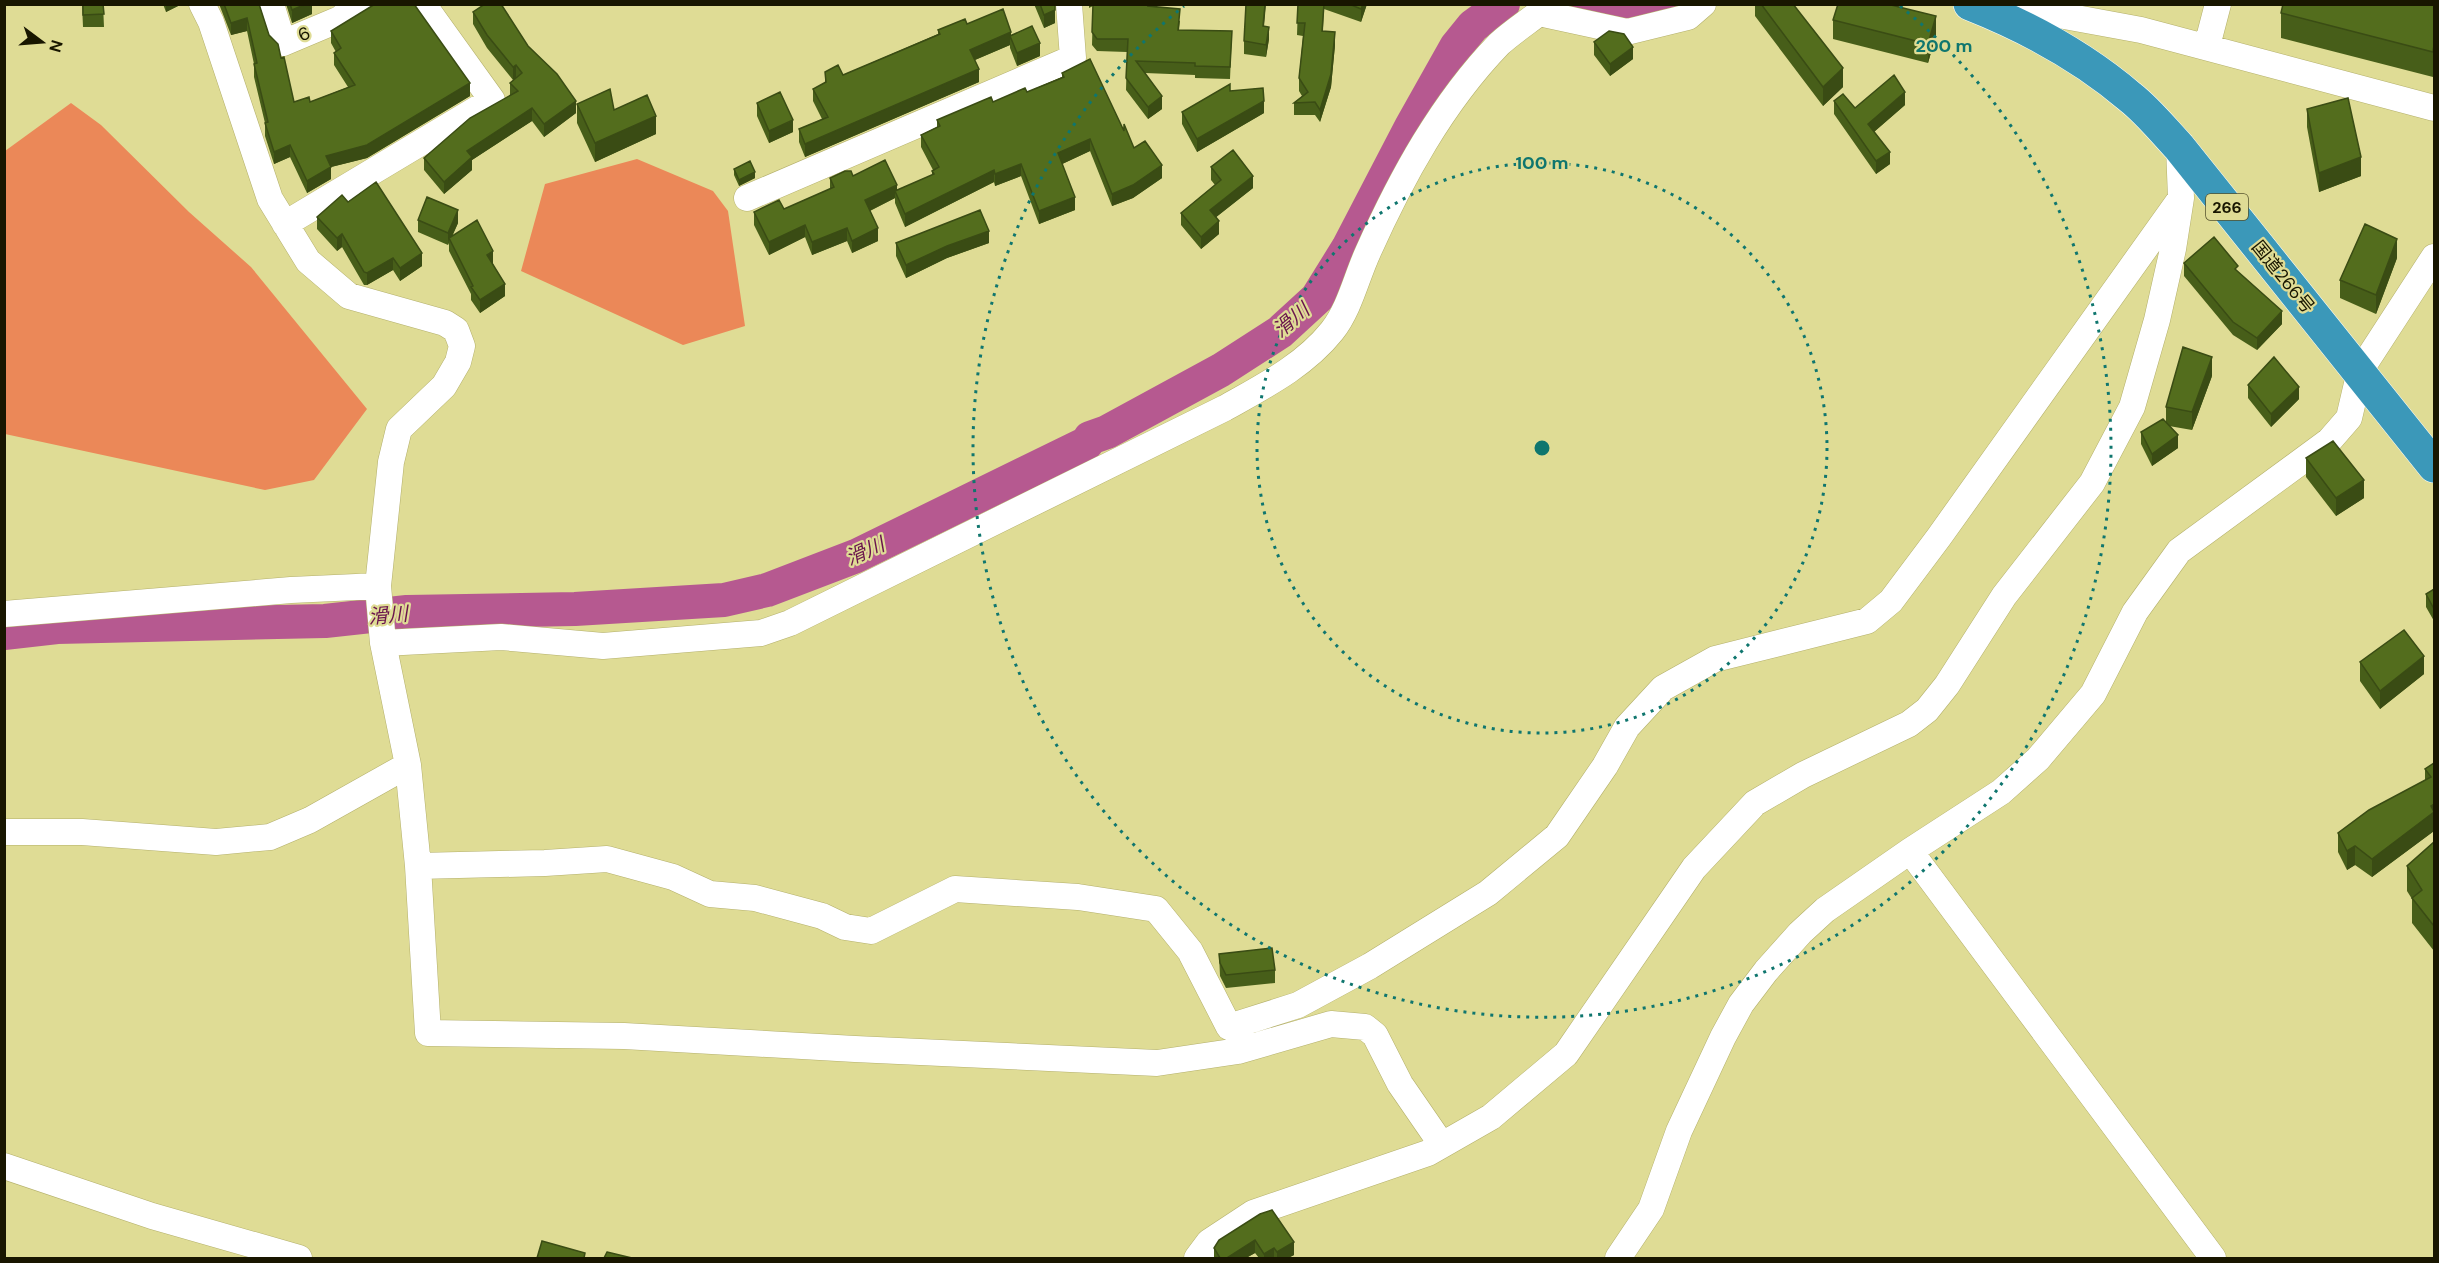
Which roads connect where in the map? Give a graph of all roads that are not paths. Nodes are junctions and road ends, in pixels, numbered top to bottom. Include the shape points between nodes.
1 (202, 4) edge
2 (271, 4) edge
3 (358, 4) edge
4 (423, 4) edge
5 (1069, 4) edge
6 (1703, 4) edge
7 (2218, 4) edge
8 (1975, 7) edge
9 (2207, 46) junction
10 (2434, 108) edge
11 (2179, 147) junction
12 (747, 198) dead end
13 (2181, 198) junction
14 (285, 224) junction
15 (2434, 257) edge
16 (2360, 371) junction
17 (2434, 466) edge
18 (379, 587) junction
19 (4, 614) edge
20 (383, 643) junction
21 (408, 765) junction
22 (4, 832) edge
23 (1910, 851) junction
24 (418, 866) junction
25 (1442, 1145) junction
26 (4, 1166) edge
27 (299, 1258) edge
28 (1197, 1258) edge
29 (1618, 1258) edge
30 (2213, 1258) edge

1 - 14 street via 270,199
2 - 3 street, 6 via 283,43 340,19
4 - 14 street via 492,99
5 - 12 street via 1073,58
6 - 20 street via 1688,17 1627,32 1539,13 1500,43 1449,104 1393,201 1350,300 1333,329 1310,355 1225,408 790,623 761,633 603,646 501,637
7 - 9 street
8 - 9 street via 2027,9
8 - 11 highway, 国道266号 / 266 via 2048,39 2092,66 2132,98
9 - 10 street
11 - 13 street
11 - 16 highway, 国道266号 / 266
13 - 24 street via 1891,601 1867,621 1715,659 1663,688 1627,727 1557,836 1539,852 1488,893 1298,1005 1229,1027 1190,951 1156,909 1112,902 955,889 871,931 845,927 822,916 755,898 710,894 673,877 607,859
13 - 25 street via 2169,270 2132,407 2092,483 2004,596 1928,710 1909,724 1803,775 1755,803 1694,868 1566,1054 1491,1117
14 - 18 street via 308,261 349,296 445,323 456,330 462,346 444,386 399,429 391,462
15 - 16 street
16 - 17 highway, 国道266号 / 266
16 - 23 street via 2349,418 2329,441 2179,551 2135,612 2093,694 2038,759 2001,792
18 - 19 street via 279,591
18 - 20 street
20 - 21 street
21 - 22 street via 310,820 270,837 216,842 82,832
21 - 24 street
23 - 29 street via 1825,910 1766,970 1741,1004 1679,1131 1651,1209
23 - 30 street
24 - 25 street via 428,1033 624,1036 1156,1063 1238,1051 1332,1024 1365,1027 1375,1035 1401,1084
25 - 28 street via 1254,1213 1209,1242
26 - 27 street via 152,1216

